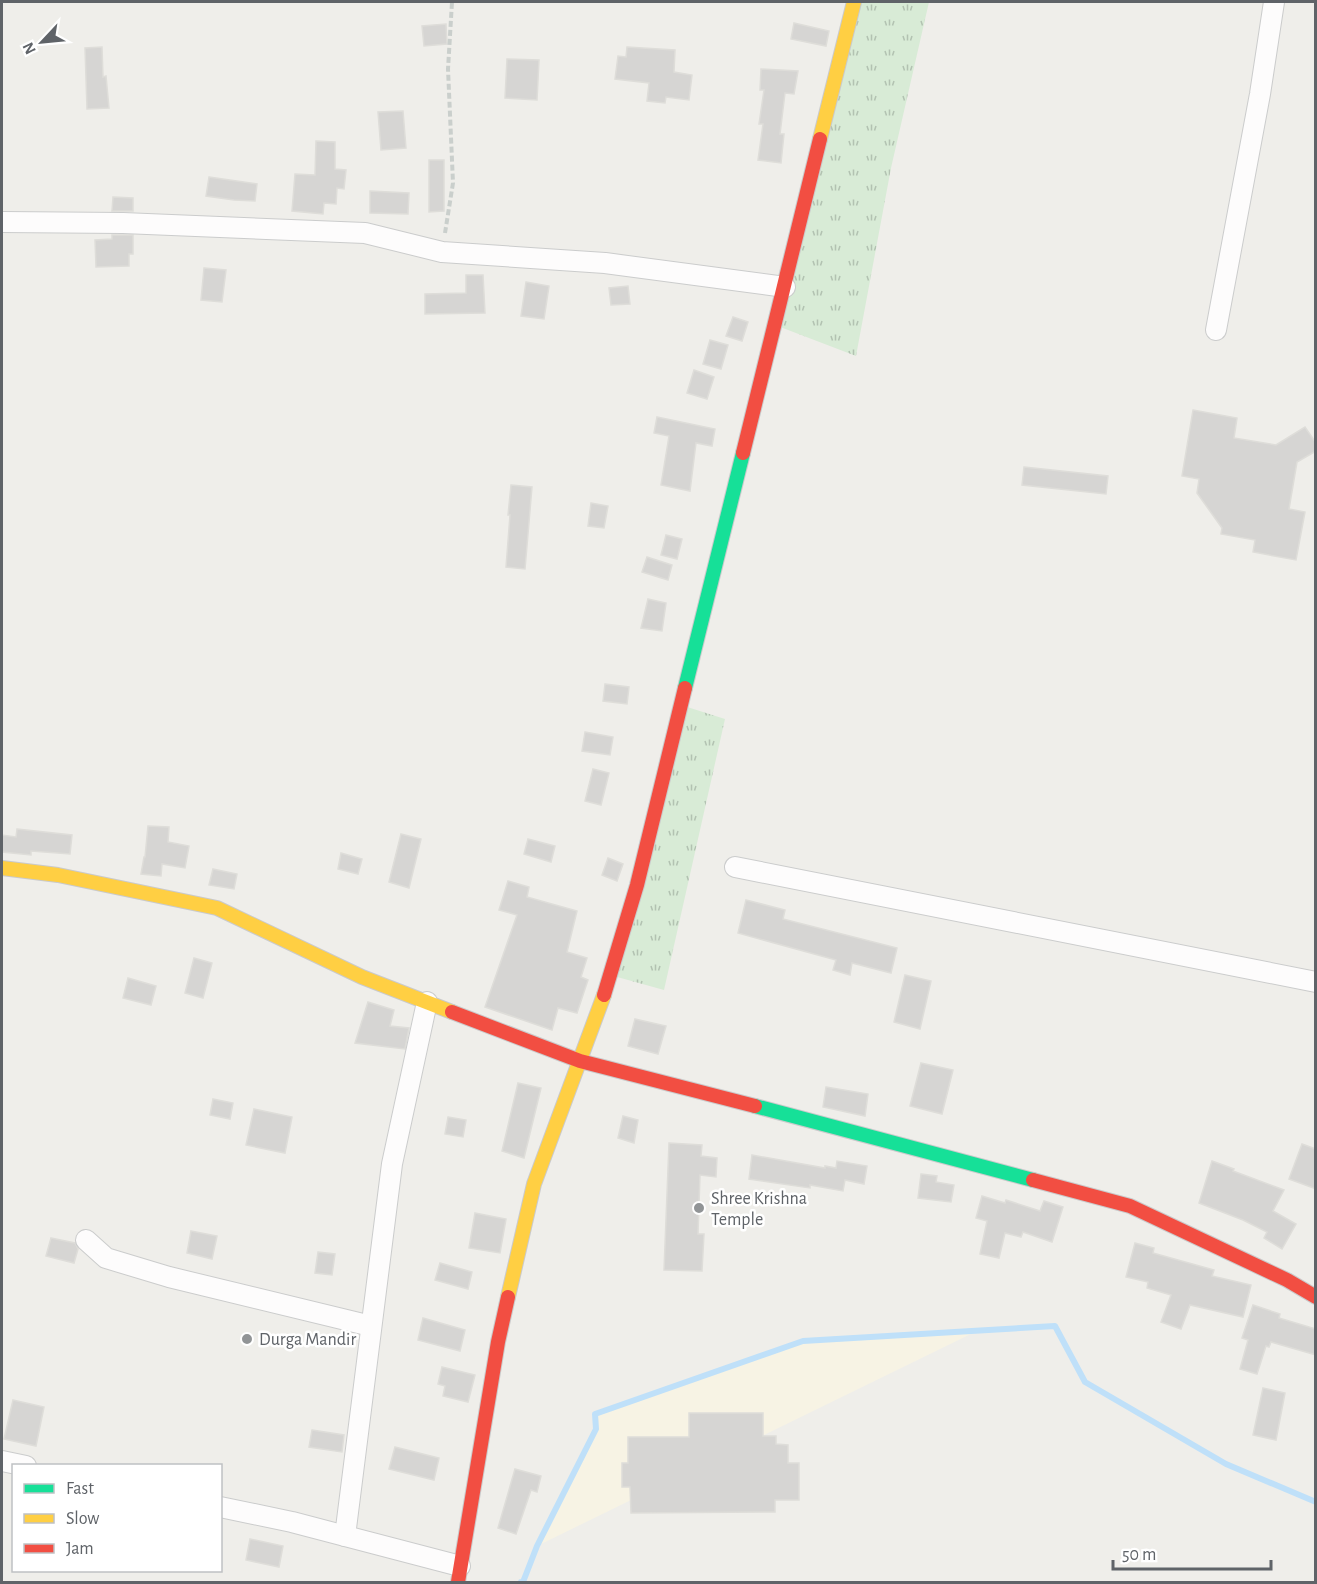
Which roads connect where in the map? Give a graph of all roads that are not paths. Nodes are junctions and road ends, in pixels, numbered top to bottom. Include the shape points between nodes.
1 (854, 2) edge
2 (1274, 2) edge
3 (2, 222) edge
4 (785, 287) junction
5 (1216, 330) dead end
6 (735, 867) dead end
7 (2, 868) edge
8 (1316, 982) edge
9 (427, 1002) junction
10 (580, 1061) junction
11 (86, 1240) dead end
12 (1316, 1297) edge
13 (371, 1326) junction
14 (222, 1507) edge
15 (345, 1536) junction
16 (459, 1574) edge

1 - 4 main road
2 - 5 street
3 - 4 street via 365,233 442,252 605,263
4 - 10 main road via 637,885 601,1006
6 - 8 street
7 - 9 main road via 58,875 218,908 362,977
9 - 10 main road
9 - 13 street via 392,1164
10 - 12 main road via 1130,1206
10 - 16 main road via 534,1184 498,1342
11 - 13 street via 106,1258 159,1274
13 - 15 street
14 - 15 street
15 - 16 street

